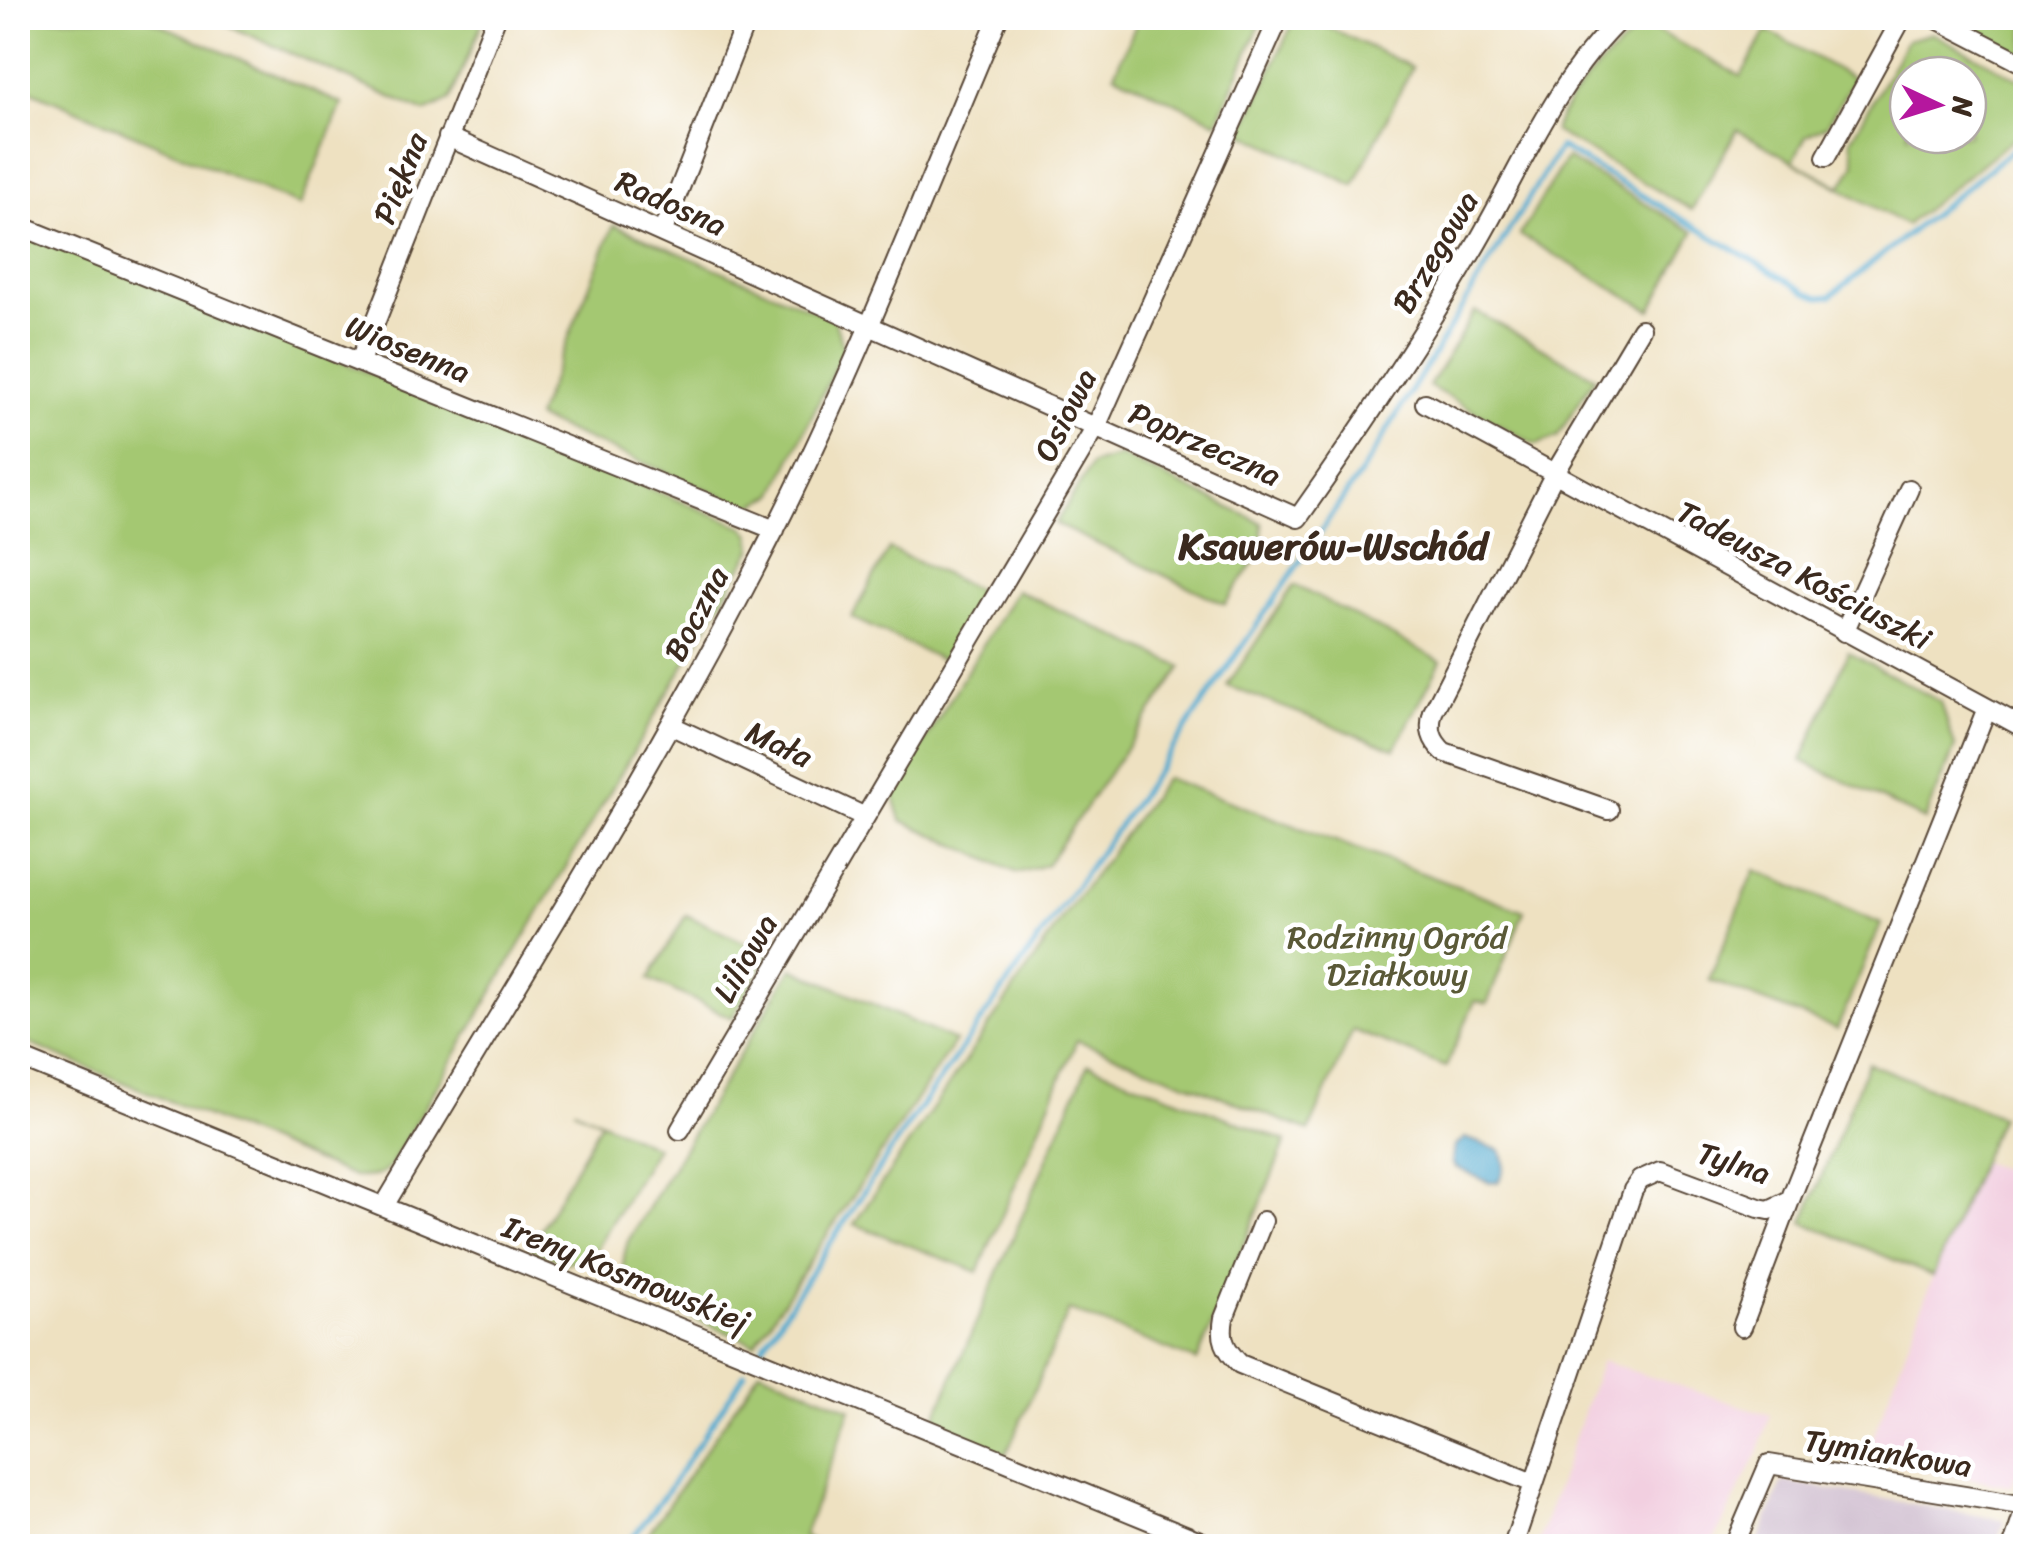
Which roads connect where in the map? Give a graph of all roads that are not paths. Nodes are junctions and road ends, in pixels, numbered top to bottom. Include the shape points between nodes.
1 (496, 18) edge
2 (747, 18) edge
3 (998, 18) edge
4 (1279, 18) edge
5 (1621, 18) edge
6 (1902, 18) edge
7 (1935, 18) edge
8 (2026, 64) edge
9 (448, 136) junction
10 (1826, 157) dead end
11 (18, 225) edge
12 (662, 233) junction
13 (870, 323) junction
14 (1641, 328) dead end
15 (360, 361) junction
16 (1425, 403) dead end
17 (1096, 427) junction
18 (1555, 473) junction
19 (1910, 489) dead end
20 (1298, 518) joint
21 (775, 530) junction
22 (1844, 632) junction
23 (1987, 708) junction
24 (670, 725) junction
25 (2026, 729) edge
26 (1609, 810) dead end
27 (863, 816) junction
28 (18, 1057) edge
29 (680, 1130) dead end
30 (1790, 1200) junction
31 (384, 1206) junction
32 (1263, 1221) dead end
33 (1742, 1327) dead end
34 (1533, 1483) junction
35 (2026, 1506) edge
36 (1212, 1546) edge
37 (1513, 1546) edge
38 (1734, 1546) edge
39 (2013, 1546) edge

1 - 9 street, Piękna
2 - 12 street
3 - 13 street, Boczna
4 - 17 street, Osiowa
5 - 20 street, Brzegowa via 1560,90 1469,257
6 - 10 street
7 - 8 street
9 - 12 street, Radosna
9 - 15 street, Piękna
11 - 15 street, Wiosenna
12 - 13 street, Radosna
13 - 17 street, Poprzeczna
13 - 21 street, Boczna
14 - 18 street
15 - 21 street, Wiosenna
16 - 18 street, Tadeusza Kościuszki
17 - 20 street, Poprzeczna
17 - 27 street, Osiowa
18 - 22 street, Tadeusza Kościuszki
18 - 26 street via 1433,712 1430,734 1444,752
19 - 22 street
21 - 24 street, Boczna
22 - 23 street, Tadeusza Kościuszki
23 - 25 street, Tadeusza Kościuszki
23 - 30 street, Tylna
24 - 27 street, Mała
24 - 31 street, Boczna
27 - 29 street, Liliowa
28 - 31 street, Ireny Kosmowskiej
30 - 33 street
30 - 34 street, Tylna via 1769,1210 1667,1172 1640,1180
31 - 36 street, Ireny Kosmowskiej
32 - 34 street via 1221,1334 1240,1364
34 - 37 street, Tylna
35 - 38 street, Tymiankowa via 1769,1464
35 - 39 street, Tymiankowa

